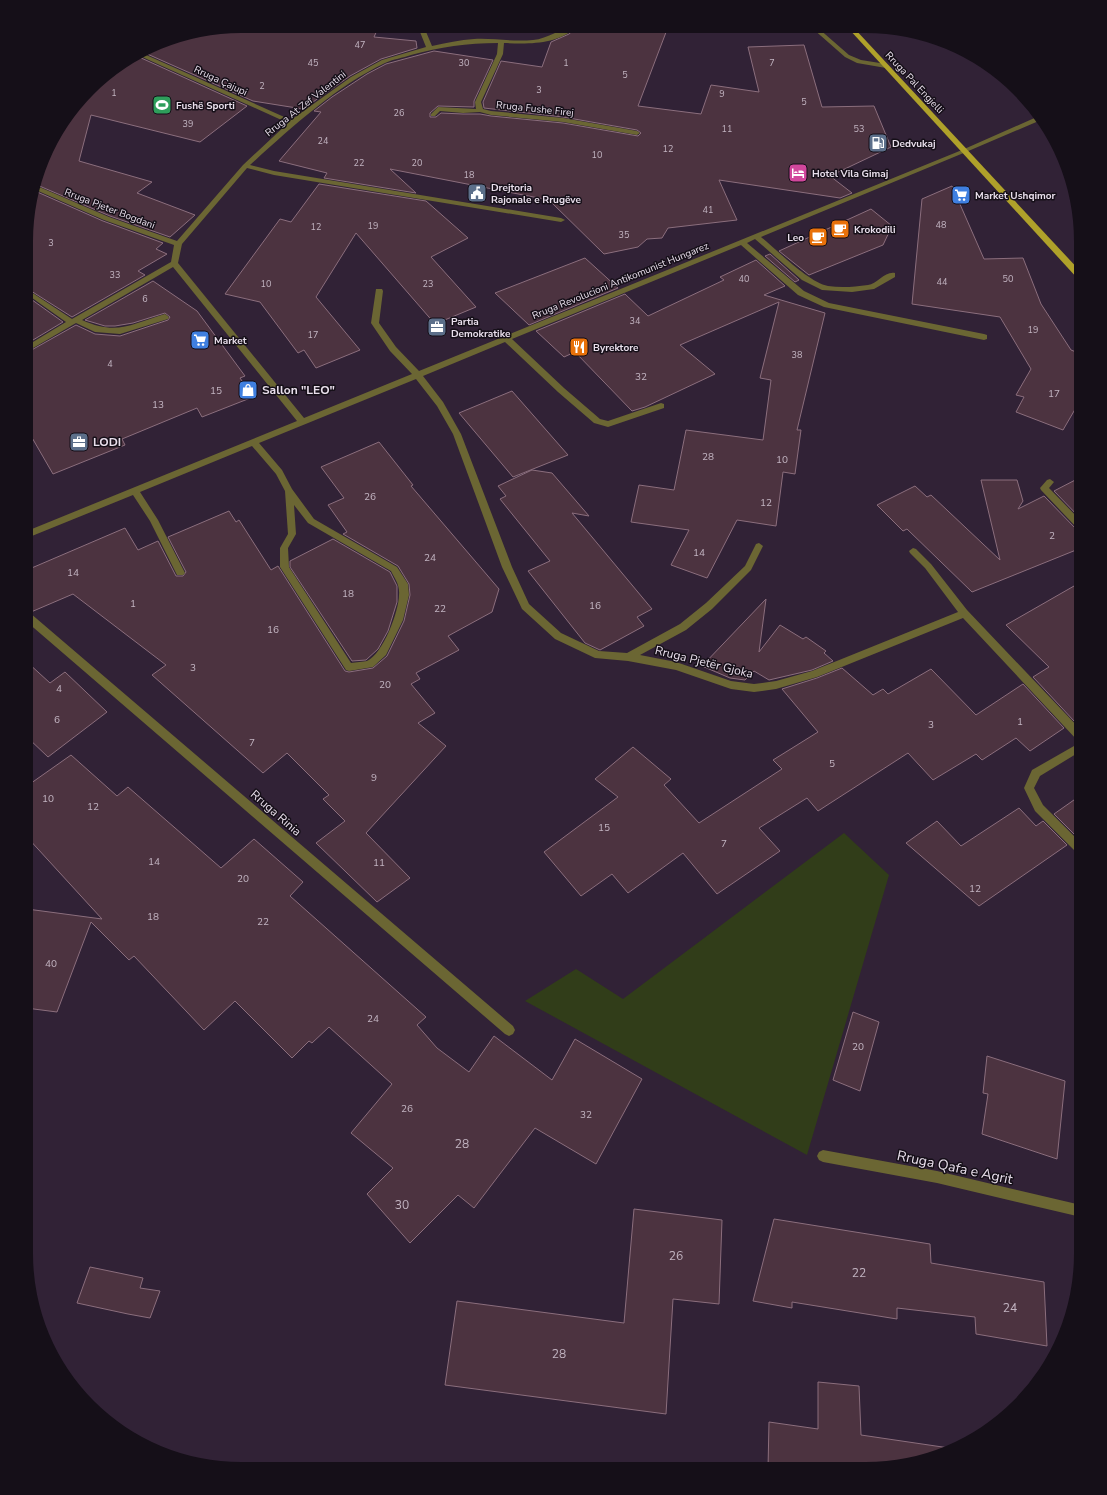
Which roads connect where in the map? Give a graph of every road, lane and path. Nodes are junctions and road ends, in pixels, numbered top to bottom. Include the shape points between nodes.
1 (423, 33) edge
2 (562, 33) edge
3 (821, 33) edge
4 (856, 33) edge
5 (501, 42) junction
6 (430, 48) junction
7 (146, 56) edge
8 (886, 66) junction
9 (480, 110) junction
10 (433, 115) dead end
11 (1035, 120) edge
12 (292, 124) junction
13 (637, 133) dead end
14 (964, 151) junction
15 (245, 166) junction
16 (39, 189) edge
17 (561, 220) dead end
18 (756, 236) junction
19 (742, 242) junction
20 (178, 244) junction
21 (174, 263) junction
22 (1074, 270) edge
23 (892, 275) dead end
24 (379, 291) dead end
25 (33, 295) edge
26 (165, 317) dead end
27 (73, 321) junction
28 (984, 337) dead end
29 (506, 338) junction
30 (33, 345) edge
31 (418, 375) junction
32 (662, 406) dead end
33 (303, 422) junction
34 (254, 442) junction
35 (1050, 482) dead end
36 (135, 491) junction
37 (289, 491) junction
38 (1074, 519) edge
39 (33, 533) edge
40 (759, 546) dead end
41 (913, 551) dead end
42 (180, 573) dead end
43 (964, 613) junction
44 (33, 621) edge
45 (628, 657) junction
46 (1074, 730) edge
47 (1074, 750) edge
48 (1074, 843) edge
49 (509, 1030) dead end
50 (823, 1156) dead end
51 (1074, 1209) edge

1 - 6 street
2 - 5 street, Rruga At Zef Valentini via 533,42
3 - 8 street via 847,56 859,62
4 - 8 main road, Rruga Pal Engjelli
5 - 6 street, Rruga At Zef Valentini via 453,43
5 - 9 street, Rruga Fushe Firej via 500,54 478,102
6 - 12 street, Rruga At Zef Valentini via 384,61 352,78
7 - 12 street, Rruga Çajupi
8 - 14 main road, Rruga Pal Engjelli
9 - 10 street via 464,112 438,109
9 - 13 street, Rruga Fushe Firej via 563,120
11 - 14 street, Rruga Revolucioni Antikomunist Hungarez
12 - 15 street, Rruga At Zef Valentini
14 - 18 street, Rruga Revolucioni Antikomunist Hungarez
14 - 22 main road, Rruga Pal Engjelli
15 - 17 street via 274,173
15 - 20 street, Rruga At Zef Valentini
16 - 20 street, Rruga Pjeter Bogdani
18 - 19 street, Rruga Revolucioni Antikomunist Hungarez
18 - 23 street via 805,278 825,288 852,290 874,287
19 - 28 street via 801,293 827,305
19 - 29 street, Rruga Revolucioni Antikomunist Hungarez
20 - 21 street, Rruga At Zef Valentini
21 - 27 street
21 - 33 street
24 - 31 street via 375,323 393,349
25 - 27 street
26 - 27 street via 120,331 95,329
27 - 30 street
29 - 31 street, Rruga Revolucioni Antikomunist Hungarez
29 - 32 street via 597,421 608,424
31 - 33 street, Rruga Revolucioni Antikomunist Hungarez
31 - 45 street, Rruga Pjetër Gjoka via 440,404 457,434 507,567 525,606 558,636 598,655
33 - 34 street, Rruga Revolucioni Antikomunist Hungarez
34 - 36 street, Rruga Revolucioni Antikomunist Hungarez
34 - 37 street via 279,472
35 - 38 street via 1044,488
36 - 39 street, Rruga Revolucioni Antikomunist Hungarez
36 - 42 street via 154,520
37 - 37 street via 292,534 284,548 285,567 349,667 370,664 383,652 398,620 404,595 403,584 394,569 311,520
40 - 45 street via 748,568 709,606 683,627
41 - 43 street via 928,566
43 - 45 street, Rruga Pjetër Gjoka via 814,674 754,688 731,685 676,666
43 - 46 street
44 - 49 street, Rruga Rinia
47 - 48 street via 1036,773 1029,788 1039,808
50 - 51 street, Rruga Qafa e Agrit via 937,1177

